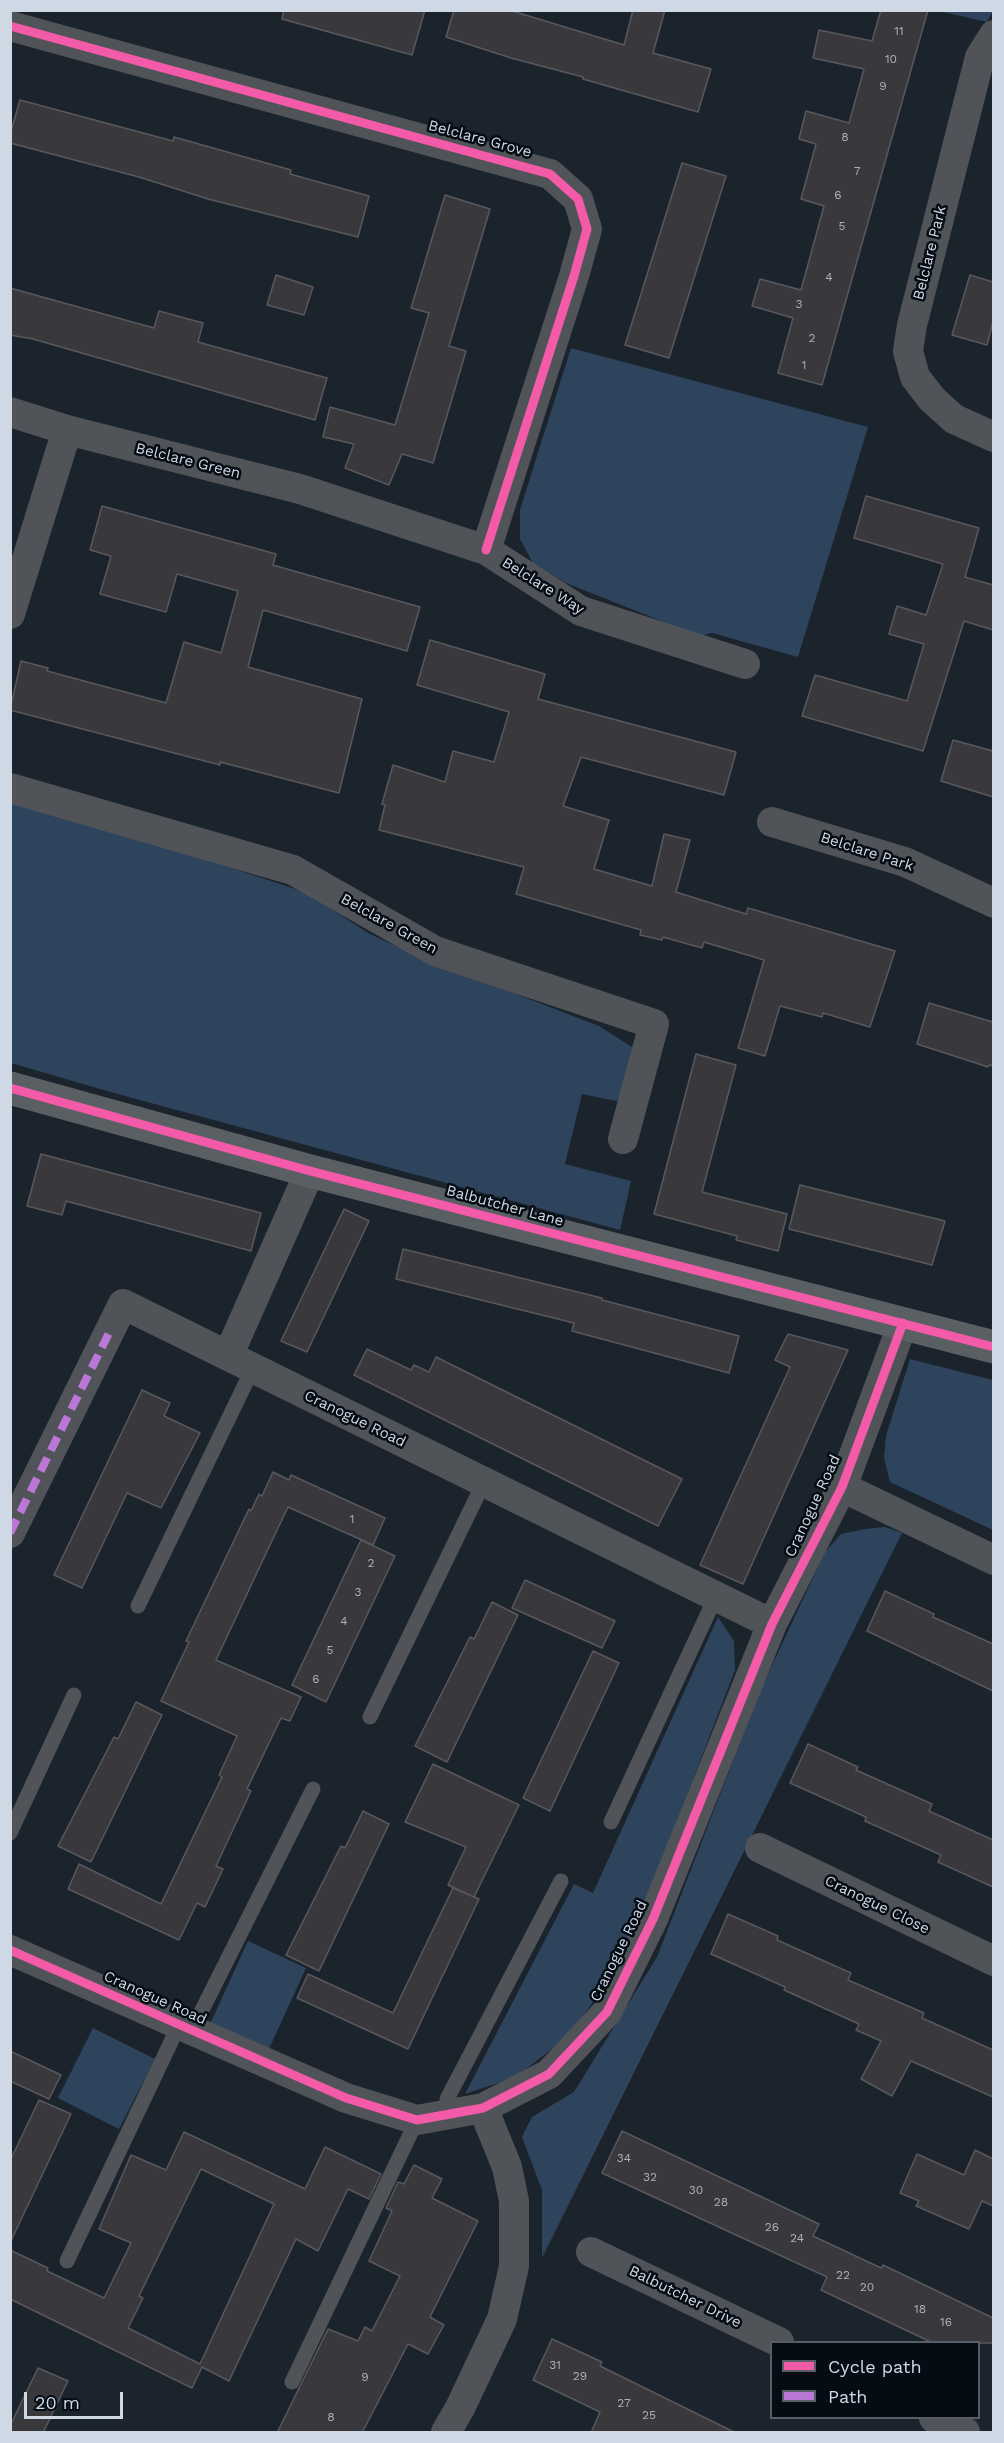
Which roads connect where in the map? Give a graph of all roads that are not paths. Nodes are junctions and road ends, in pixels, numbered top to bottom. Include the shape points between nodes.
1 (10, 26) edge
2 (993, 35) edge
3 (10, 412) edge
4 (67, 430) junction
5 (993, 437) edge
6 (309, 493) joint
7 (486, 550) junction
8 (10, 614) edge
9 (745, 664) dead end
10 (10, 789) edge
11 (772, 822) dead end
12 (993, 903) edge
13 (10, 1088) edge
14 (623, 1139) dead end
15 (309, 1171) junction
16 (903, 1323) junction
17 (993, 1347) edge
18 (240, 1362) junction
19 (484, 1482) junction
20 (842, 1487) junction
21 (10, 1533) edge
22 (993, 1560) edge
23 (716, 1596) junction
24 (138, 1606) dead end
25 (772, 1624) junction
26 (74, 1695) dead end
27 (370, 1717) dead end
28 (313, 1789) dead end
29 (610, 1822) dead end
30 (10, 1833) edge
31 (760, 1848) dead end
32 (561, 1881) dead end
33 (10, 1950) edge
34 (993, 1961) edge
35 (185, 2028) junction
36 (483, 2108) junction
37 (451, 2114) junction
38 (417, 2120) junction
39 (591, 2252) dead end
40 (67, 2261) dead end
41 (775, 2341) edge
42 (292, 2382) dead end
43 (936, 2419) edge
44 (446, 2433) edge
45 (965, 2433) edge

1 - 7 street, Belclare Grove via 550,174 578,199 587,229
2 - 5 street, Belclare Park via 980,57 908,351 915,377 932,399 954,419
3 - 4 street, Belclare Green
4 - 6 street, Belclare Green
4 - 8 street
6 - 7 street, Belclare Way
7 - 9 street, Belclare Way via 580,611
10 - 14 street, Belclare Green via 294,870 435,951 654,1024
11 - 12 street, Belclare Park via 905,862
13 - 15 street, Balbutcher Lane
15 - 16 street, Balbutcher Lane
15 - 18 street
16 - 17 street, Balbutcher Lane
16 - 20 street, Cranogue Road
18 - 19 street, Cranogue Road
18 - 21 street, Cranogue Road via 123,1304
18 - 24 lane
19 - 23 street, Cranogue Road
19 - 27 lane
20 - 22 street
20 - 25 street, Cranogue Road
23 - 25 street, Cranogue Road
23 - 29 lane
25 - 36 street, Cranogue Road via 653,1919 607,2012 549,2074
26 - 30 lane
28 - 35 lane
31 - 34 street, Cranogue Close
32 - 37 lane via 447,2099
33 - 35 street, Cranogue Road
35 - 38 street, Cranogue Road via 346,2098
35 - 40 lane
36 - 37 street, Cranogue Road
36 - 44 street via 507,2168 514,2201 514,2266 502,2319
37 - 38 street, Cranogue Road
38 - 42 lane
39 - 41 street, Balbutcher Drive
43 - 45 street

